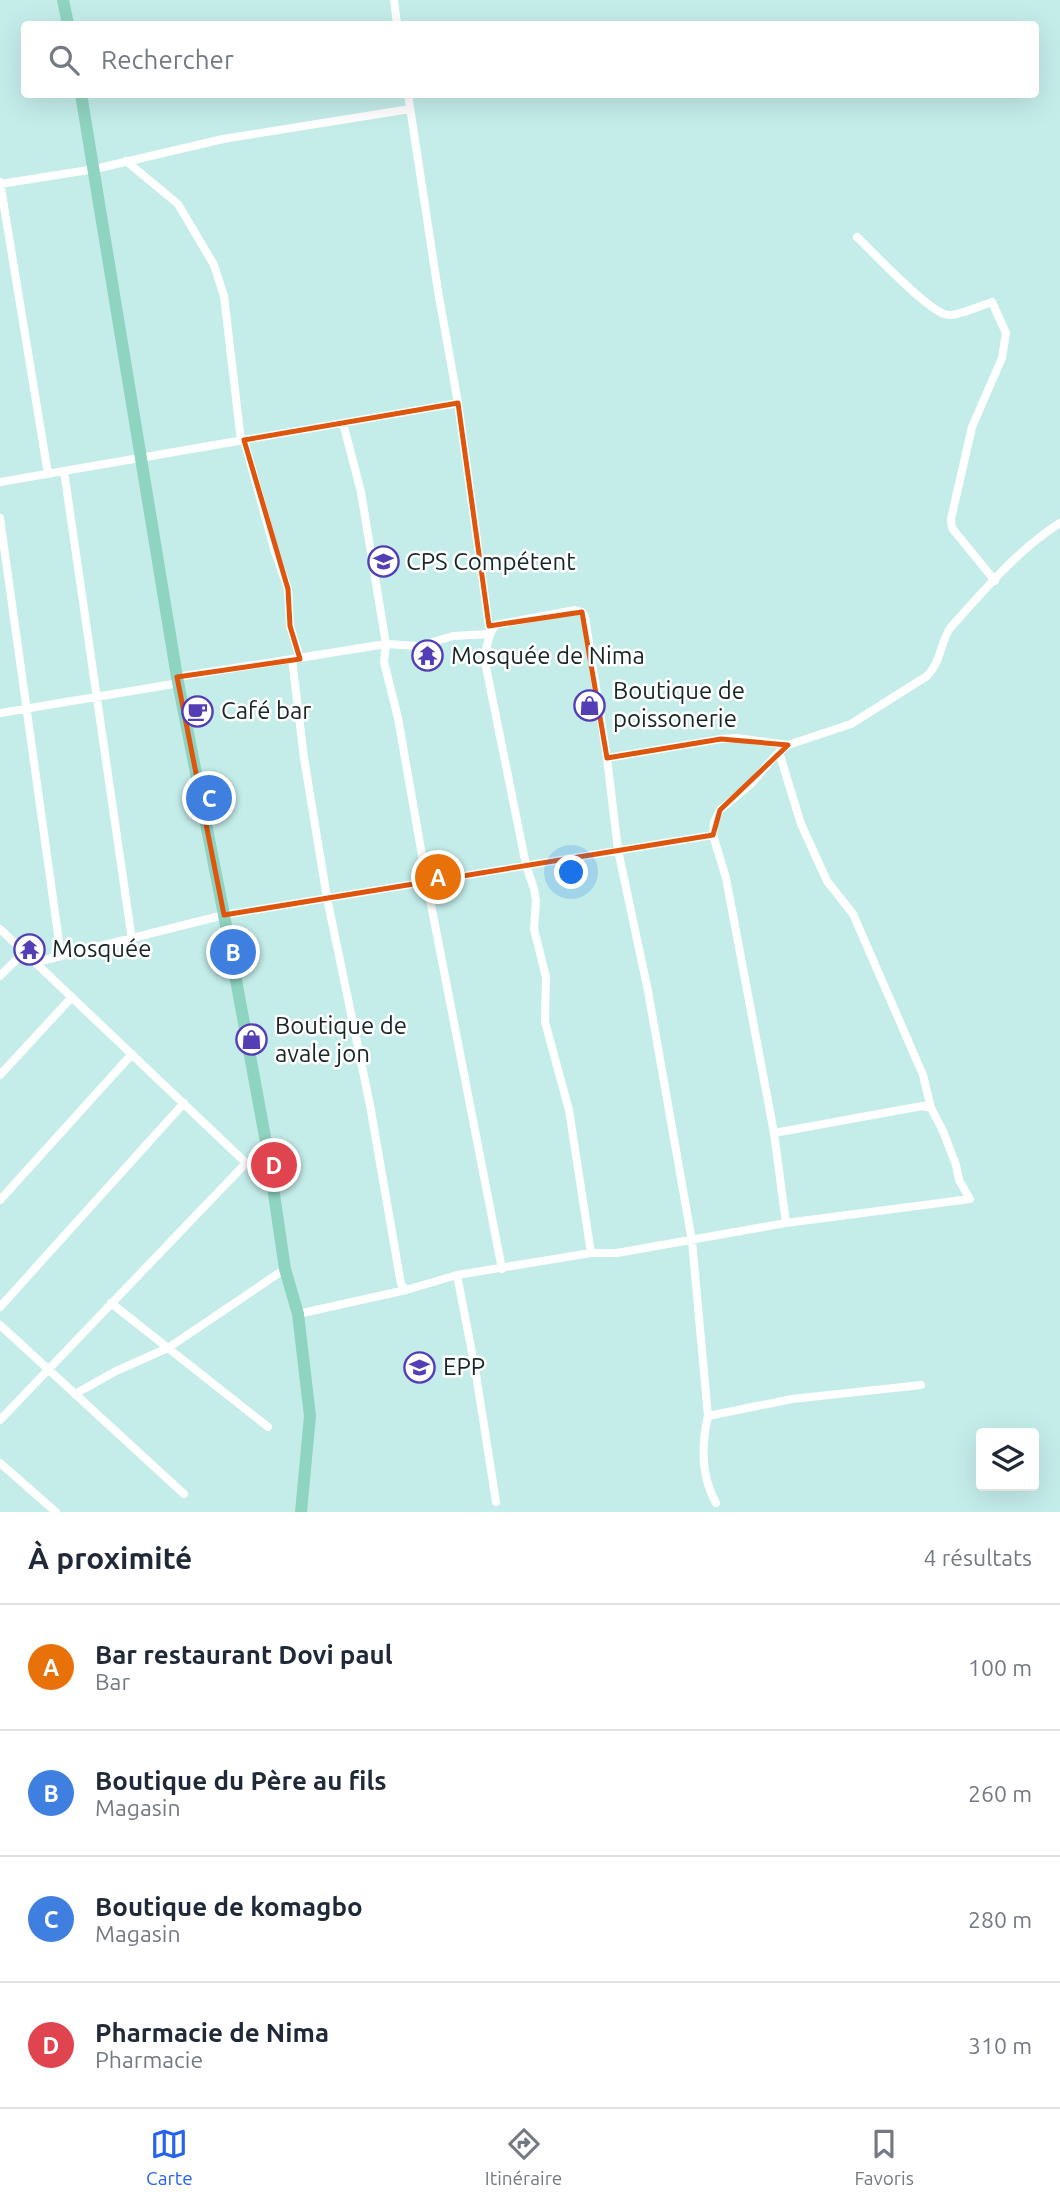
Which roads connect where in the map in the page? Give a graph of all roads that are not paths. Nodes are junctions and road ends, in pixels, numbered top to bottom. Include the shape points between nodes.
1 (63, 0) edge
2 (394, 0) edge
3 (67, 21) edge
4 (397, 21) edge
5 (82, 98) edge
6 (409, 98) edge
7 (410, 109) junction
8 (126, 161) junction
9 (95, 169) junction
10 (0, 183) edge
11 (857, 237) dead end
12 (458, 403) junction
13 (343, 423) junction
14 (243, 441) junction
15 (141, 459) junction
16 (64, 471) junction
17 (48, 474) junction
18 (0, 482) edge
19 (0, 518) edge
20 (1060, 523) edge
21 (995, 580) junction
22 (490, 635) junction
23 (386, 644) junction
24 (369, 647) junction
25 (296, 659) junction
26 (384, 662) junction
27 (178, 680) junction
28 (97, 698) junction
29 (27, 709) junction
30 (0, 713) edge
31 (788, 745) junction
32 (779, 752) junction
33 (607, 758) junction
34 (713, 835) junction
35 (618, 850) junction
36 (526, 865) junction
37 (427, 884) junction
38 (327, 898) junction
39 (224, 915) junction
40 (0, 929) edge
41 (132, 940) junction
42 (24, 951) junction
43 (61, 956) junction
44 (37, 962) junction
45 (0, 976) edge
46 (72, 997) junction
47 (132, 1054) junction
48 (0, 1075) edge
49 (184, 1102) junction
50 (930, 1108) junction
51 (774, 1133) junction
52 (268, 1153) junction
53 (246, 1163) junction
54 (0, 1200) edge
55 (786, 1223) junction
56 (692, 1241) junction
57 (591, 1253) junction
58 (285, 1269) junction
59 (502, 1269) junction
60 (457, 1275) junction
61 (406, 1290) junction
62 (111, 1303) junction
63 (0, 1307) edge
64 (298, 1314) junction
65 (0, 1325) edge
66 (168, 1348) junction
67 (48, 1369) junction
68 (920, 1385) dead end
69 (75, 1394) junction
70 (708, 1416) junction
71 (0, 1420) edge
72 (268, 1427) dead end
73 (0, 1463) edge
74 (184, 1494) dead end
75 (496, 1502) dead end
76 (716, 1503) dead end
77 (56, 1512) edge
78 (301, 1512) edge

1 - 3 main road
2 - 4 street
5 - 9 main road
6 - 7 street
7 - 8 street via 223,139
7 - 12 street
8 - 9 street
8 - 14 street via 178,204 214,265 224,296
9 - 10 street
9 - 15 main road
10 - 17 street
11 - 21 street via 940,313 949,316 992,302 1002,320 1006,333 1002,358 972,427 951,519 952,528
12 - 13 street
12 - 22 street
13 - 14 street
13 - 23 street via 370,538
14 - 15 street
14 - 25 street via 288,589
15 - 16 street
15 - 27 main road
16 - 17 street
16 - 28 street
17 - 18 street
19 - 29 street
20 - 21 street via 1035,539
21 - 31 street via 950,628 936,667 927,676 851,724
22 - 23 street via 453,636 419,646
22 - 33 street via 495,625 582,612
22 - 36 street via 484,657
23 - 24 street
23 - 26 street
24 - 25 street
24 - 26 street
25 - 27 street
25 - 38 street via 304,758
26 - 37 street
27 - 28 street
27 - 39 main road
28 - 29 street
28 - 41 street
29 - 30 street
29 - 43 street
31 - 32 street
31 - 33 street via 721,738
32 - 34 street via 720,810
32 - 50 street via 801,824 827,881 853,914 923,1074
33 - 35 street
34 - 35 street
34 - 51 street via 726,878
35 - 36 street
35 - 56 street
36 - 37 street
36 - 57 street via 534,889 534,929 546,977 545,1022 569,1110
37 - 38 street
37 - 59 street
38 - 39 street
38 - 61 street via 401,1284
39 - 41 street
39 - 52 main road
40 - 42 street
41 - 43 street
42 - 44 street
42 - 45 street
43 - 44 street
44 - 46 street
46 - 47 street
46 - 48 street
47 - 49 street
47 - 54 street
49 - 53 street
49 - 63 street
50 - 51 street
50 - 55 street via 970,1199
51 - 55 street
52 - 53 street
52 - 58 main road
53 - 62 street
55 - 56 street
56 - 57 street
56 - 70 street
57 - 59 street
58 - 64 main road
58 - 66 street
59 - 60 street
60 - 61 street
60 - 75 street
61 - 64 street
62 - 66 street
62 - 67 street
64 - 78 main road via 310,1416
65 - 67 street
66 - 69 street
66 - 72 street
67 - 69 street
67 - 71 street
68 - 70 street via 792,1399
69 - 74 street
70 - 76 street via 703,1436 706,1485
73 - 77 street

